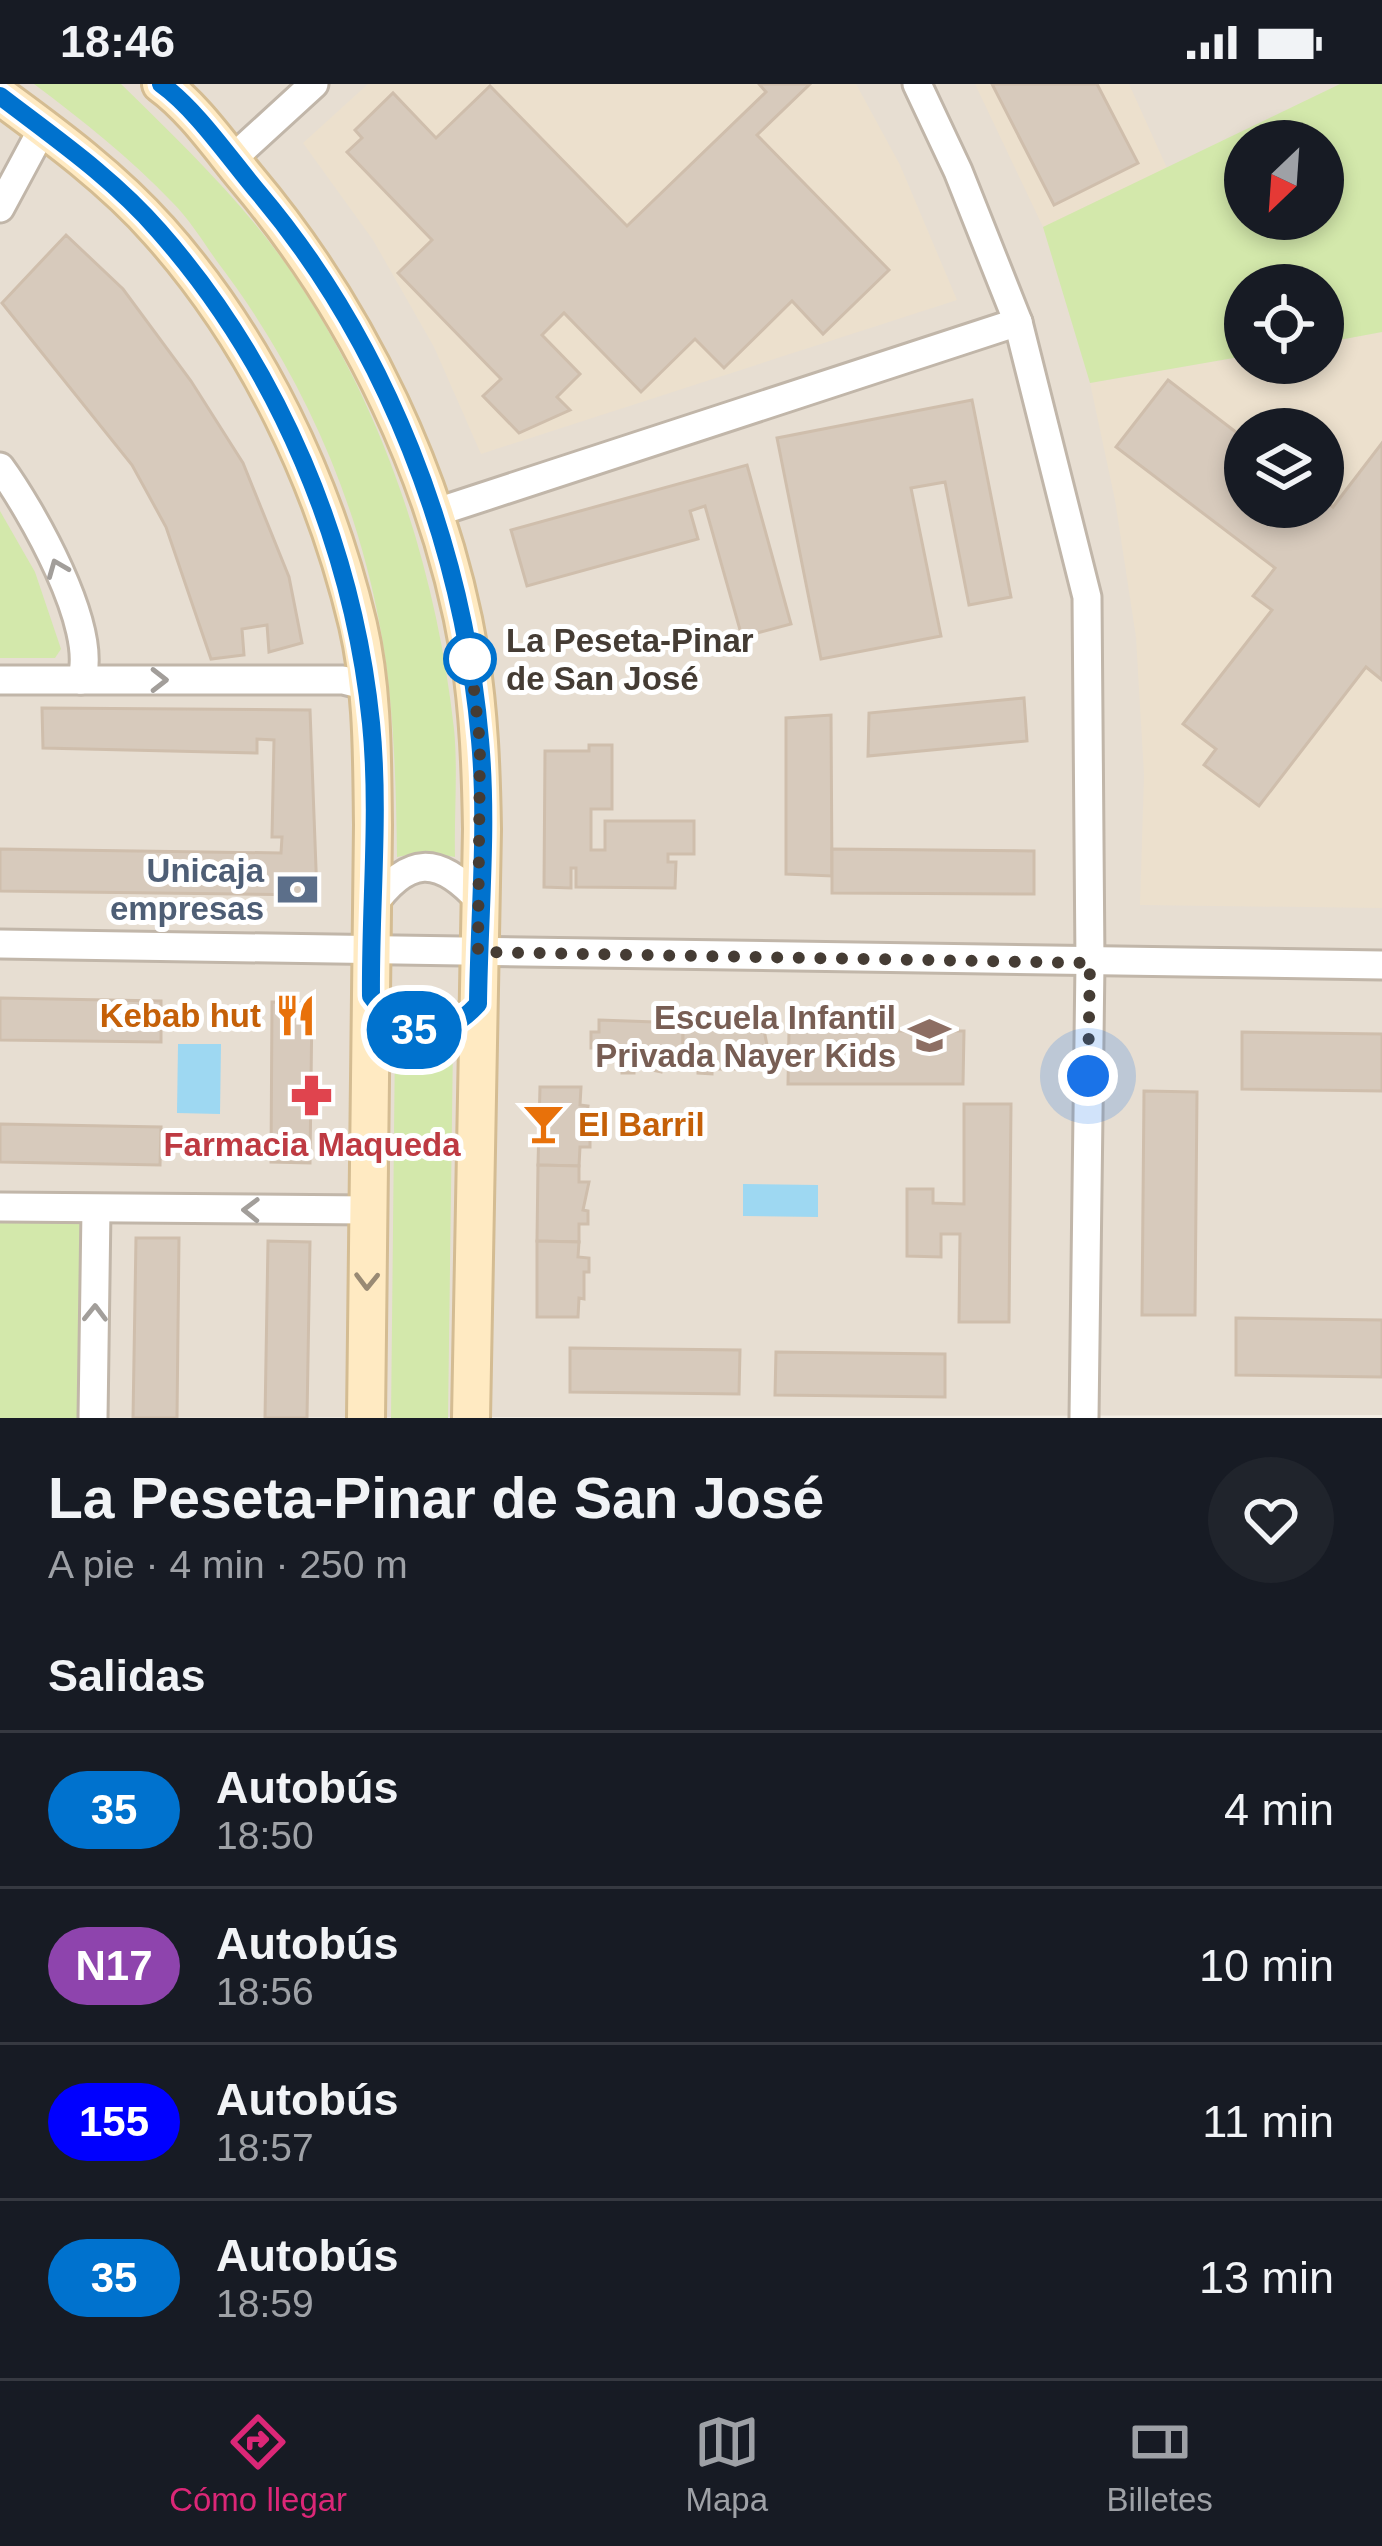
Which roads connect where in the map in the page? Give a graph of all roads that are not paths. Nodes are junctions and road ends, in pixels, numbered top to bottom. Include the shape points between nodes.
1 (161, 84) edge
2 (314, 84) edge
3 (916, 84) edge
4 (0, 96) edge
5 (43, 128) junction
6 (231, 160) junction
7 (0, 208) edge
8 (1018, 322) junction
9 (0, 466) edge
10 (434, 513) junction
11 (0, 680) edge
12 (81, 680) junction
13 (367, 686) junction
14 (479, 900) junction
15 (372, 906) junction
16 (0, 944) edge
17 (370, 952) junction
18 (478, 952) junction
19 (1090, 963) junction
20 (1382, 965) edge
21 (371, 996) junction
22 (478, 1004) junction
23 (0, 1207) edge
24 (97, 1209) junction
25 (368, 1210) junction
26 (93, 1418) edge
27 (366, 1418) edge
28 (471, 1418) edge
29 (1084, 1418) edge

1 - 6 street
2 - 6 street
3 - 8 street
4 - 5 street
5 - 7 street
5 - 13 street via 159,231 208,292 279,407 328,524
6 - 10 street via 341,306
8 - 10 street
8 - 19 street via 1087,597
12 -> 9 street via 84,654 61,574
10 - 14 street via 470,653 480,743
11 - 12 street
12 -> 13 street
13 - 15 street
14 - 15 street via 452,874 427,866 394,879
14 - 18 street
15 - 17 street
16 - 17 street
17 - 18 street
17 - 21 street
18 - 19 street
18 - 22 street
19 - 20 street
19 - 29 street
21 - 22 street via 414,1030 450,1027
21 - 25 street
22 - 28 street
23 - 24 street
25 -> 24 street
26 -> 24 street
25 -> 27 street

